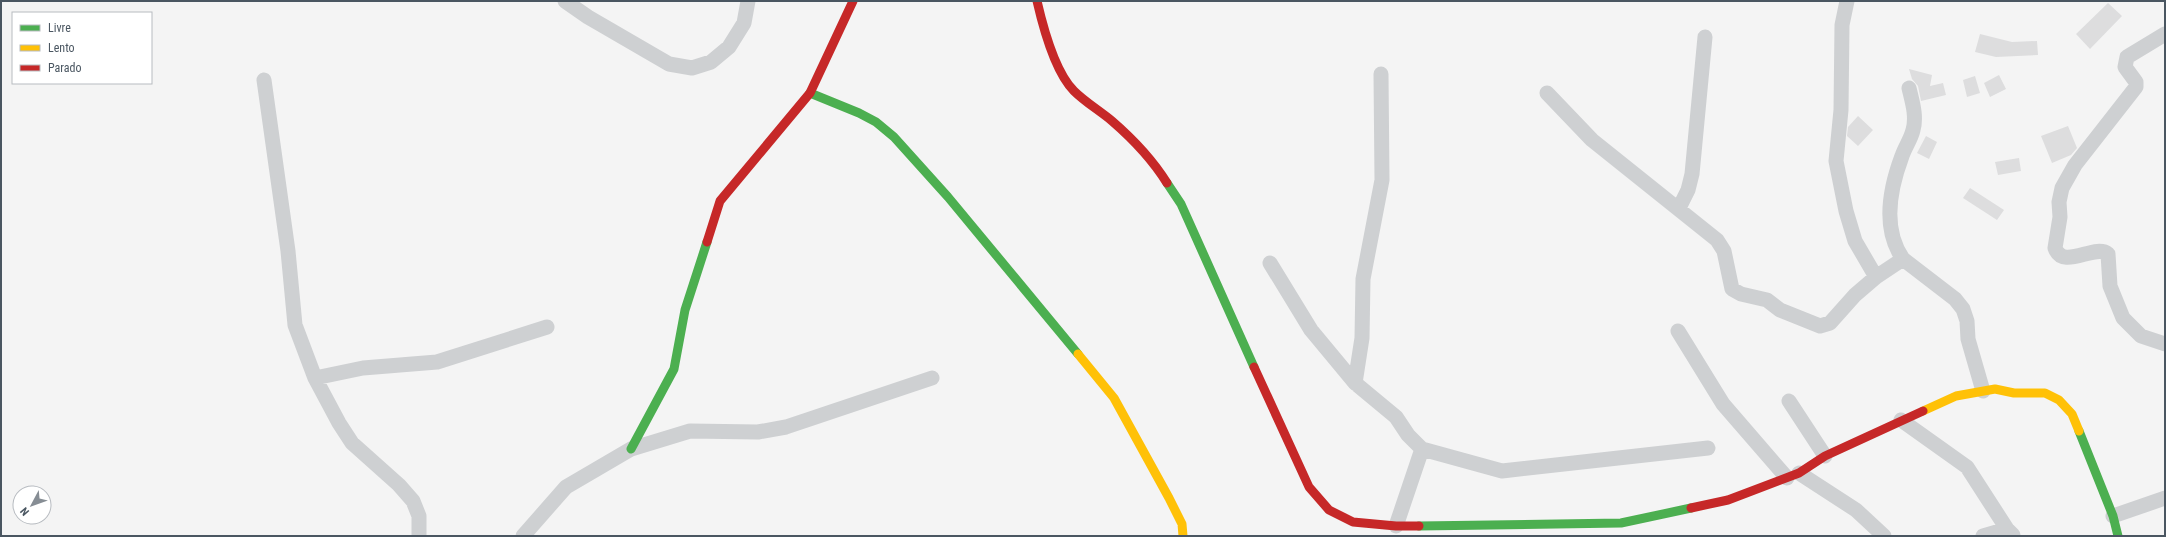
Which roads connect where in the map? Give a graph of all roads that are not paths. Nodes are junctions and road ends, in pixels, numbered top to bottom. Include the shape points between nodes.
1 (565, 1) edge
2 (748, 1) edge
3 (853, 1) edge
4 (1037, 1) edge
5 (1847, 1) edge
6 (2165, 34) edge
7 (1706, 37) dead end
8 (1381, 74) dead end
9 (264, 80) dead end
10 (1909, 88) dead end
11 (810, 93) junction
12 (1548, 93) dead end
13 (1678, 208) junction
14 (1903, 259) junction
15 (1270, 263) dead end
16 (1876, 277) junction
17 (547, 327) dead end
18 (1678, 331) dead end
19 (2165, 344) edge
20 (315, 378) junction
21 (932, 378) dead end
22 (1355, 383) junction
23 (1983, 392) junction
24 (1789, 401) dead end
25 (1901, 420) junction
26 (1708, 448) dead end
27 (631, 449) junction
28 (1422, 449) junction
29 (1825, 456) junction
30 (1793, 476) junction
31 (2165, 498) edge
32 (2113, 516) junction
33 (1407, 530) edge
34 (2010, 532) edge
35 (419, 536) edge
36 (523, 536) edge
37 (1183, 536) edge
38 (1884, 536) edge
39 (1983, 536) edge
40 (2118, 536) edge

1 - 2 street via 588,18 669,64 692,68 711,62 729,47 744,23
3 - 11 street
4 - 33 street via 1056,62 1073,90 1113,122 1151,158 1181,204 1309,487 1329,510 1353,522
5 - 16 street via 1842,25 1841,110 1836,161 1855,241
6 - 19 street via 2127,57 2125,67 2136,82 2136,87 2075,165 2062,188 2055,248 2062,256 2081,257 2090,253 2106,252 2110,286 2123,318 2141,336
7 - 13 street via 1692,174 1688,190
8 - 22 street via 1382,180 1363,279 1362,338
9 - 20 street via 288,251 295,325
10 - 14 street via 1915,116 1914,130 1902,156 1889,207 1892,236
11 - 27 street via 720,201 685,310 674,369
11 - 37 street via 876,122 894,137 948,197 1114,398 1182,524
12 - 13 street via 1592,140
13 - 16 street via 1717,240 1724,251 1732,289 1766,300 1780,310 1820,326 1830,323 1855,295
14 - 16 street
14 - 23 street via 1963,309 1967,320 1968,339
15 - 22 street via 1311,330
17 - 20 street via 438,362 363,368
18 - 30 street via 1723,404
20 - 35 street via 352,443 413,501 419,516
21 - 27 street via 786,427 758,432 690,431
22 - 28 street via 1396,418
23 - 25 street via 1956,396
23 - 32 street via 1995,389 2014,393 2045,393 2059,400 2072,414
24 - 29 street
25 - 29 street
25 - 34 street via 1967,467
26 - 28 street via 1502,471
27 - 36 street via 566,487
28 - 33 street
29 - 30 street
30 - 33 street via 1728,500 1621,523
30 - 38 street via 1856,510
31 - 32 street
32 - 40 street
34 - 39 street

